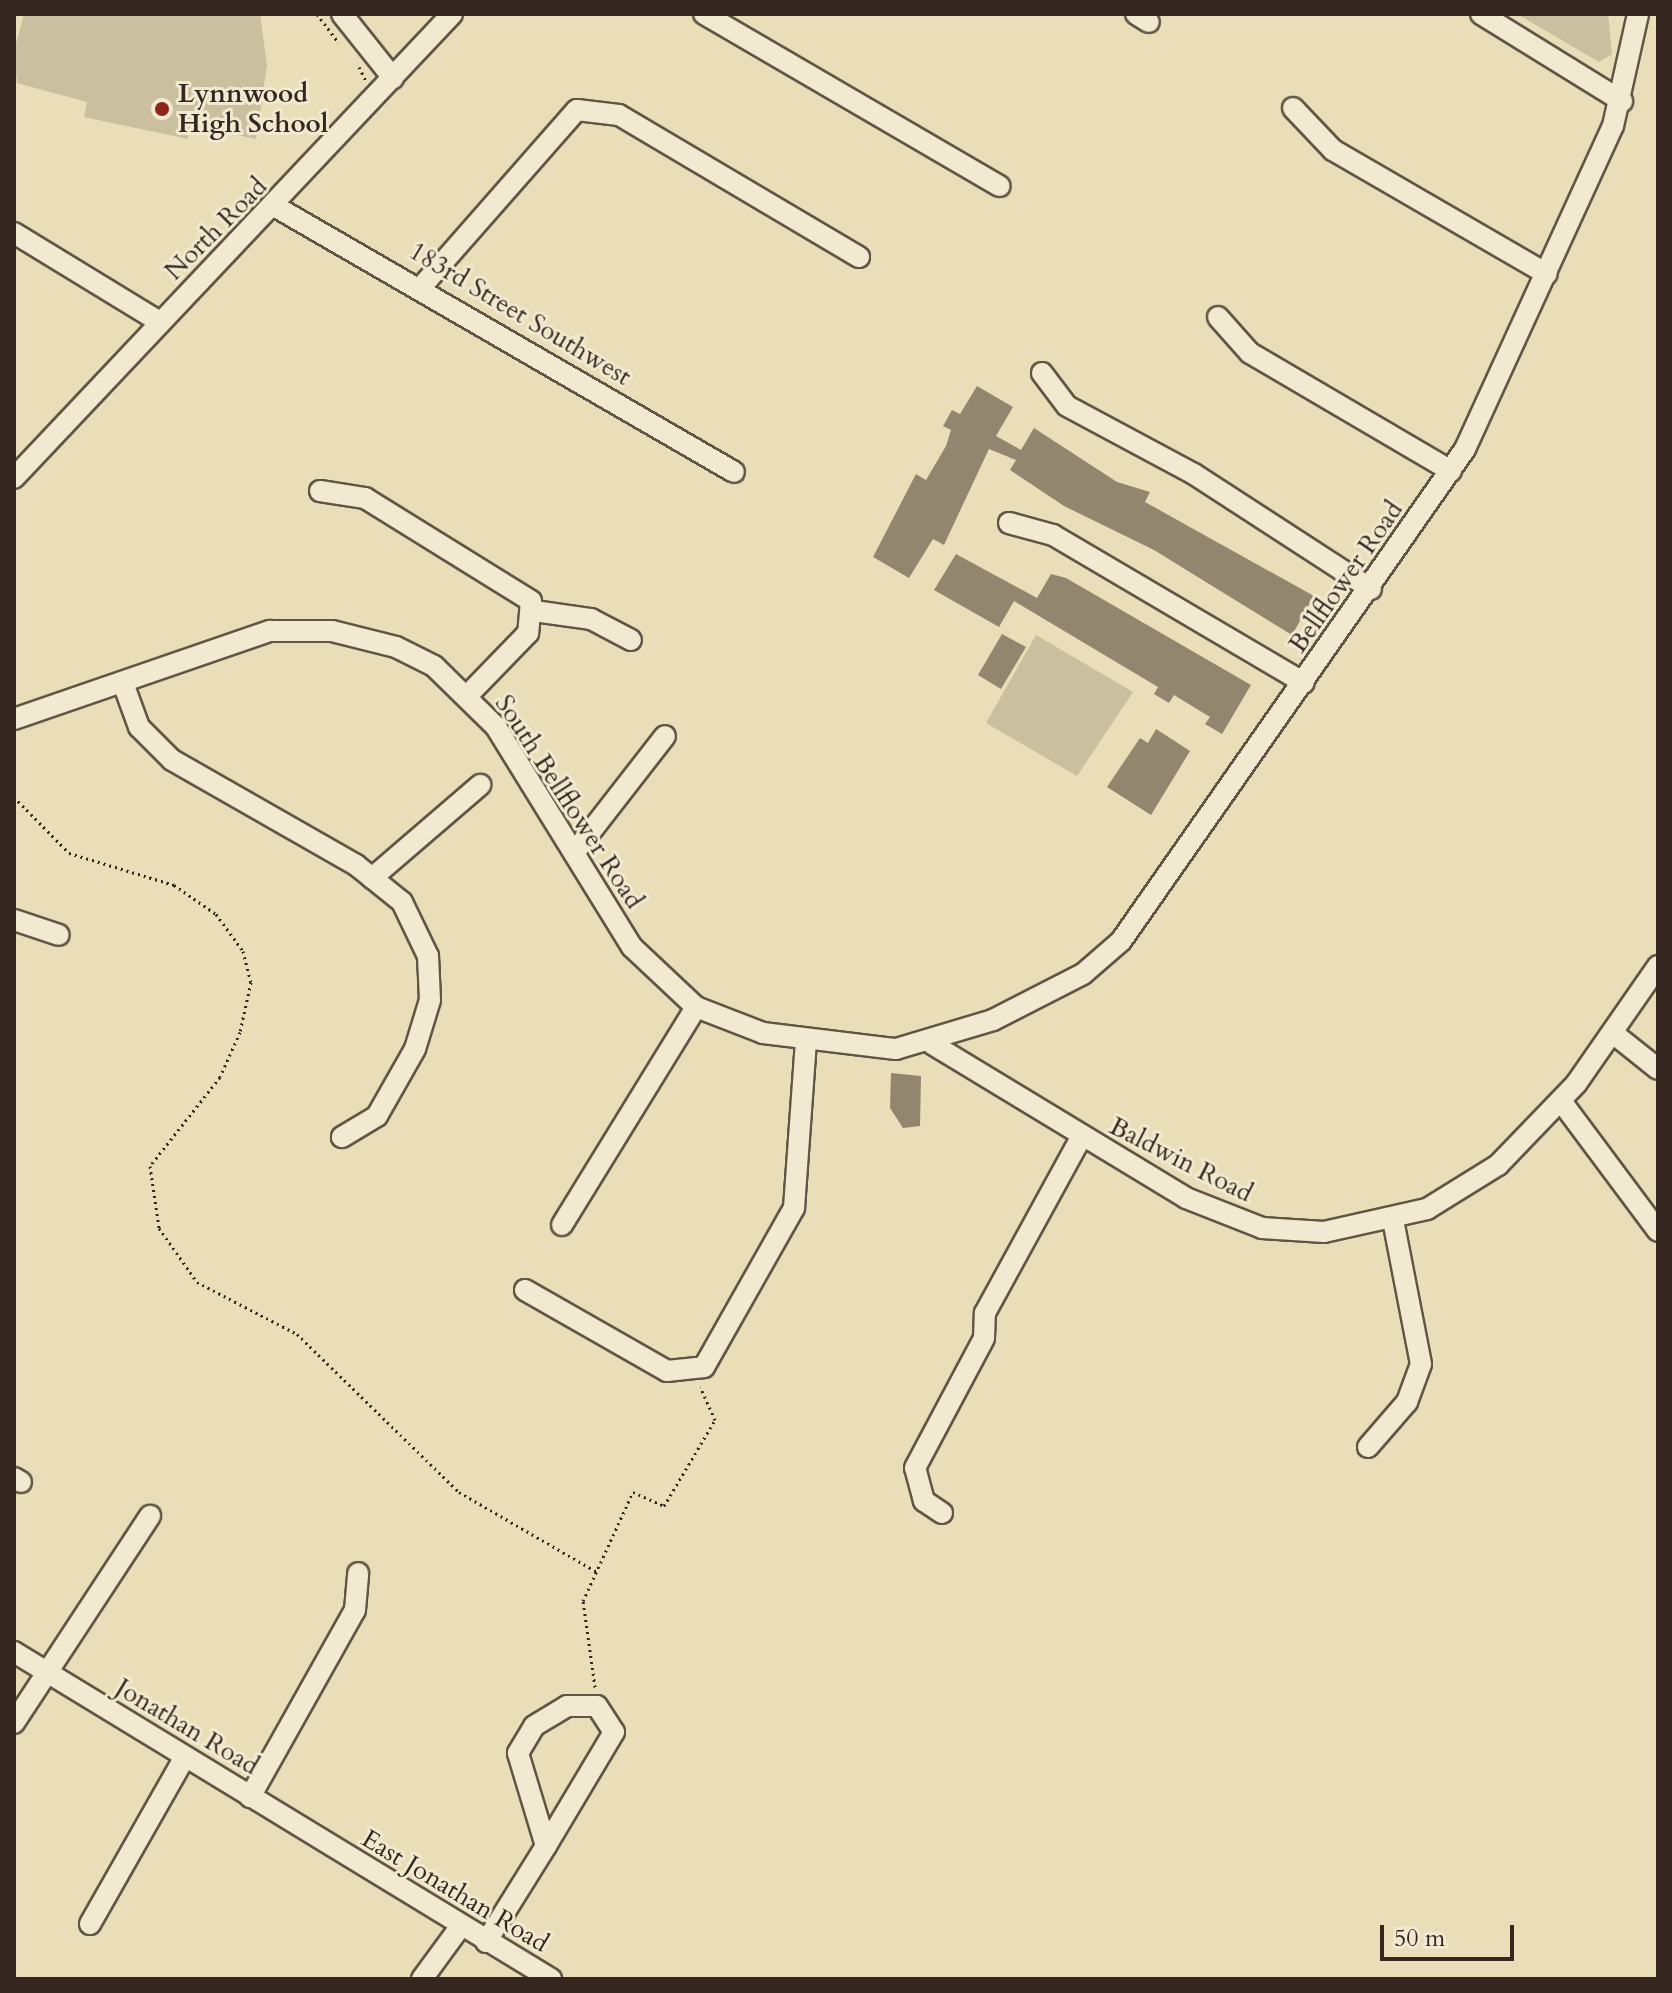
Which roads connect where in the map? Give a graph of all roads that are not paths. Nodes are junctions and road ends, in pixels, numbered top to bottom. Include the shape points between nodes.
1 (342, 14) edge
2 (452, 14) edge
3 (704, 14) edge
4 (1481, 14) edge
5 (1638, 14) edge
6 (393, 78) junction
7 (1622, 101) junction
8 (1293, 108) dead end
9 (1000, 186) dead end
10 (276, 207) junction
11 (14, 233) edge
12 (859, 257) dead end
13 (1547, 274) junction
14 (423, 285) junction
15 (1218, 317) dead end
16 (160, 322) junction
17 (1042, 373) dead end
18 (1451, 471) junction
19 (734, 472) dead end
20 (14, 478) edge
21 (320, 491) dead end
22 (1009, 523) dead end
23 (1371, 589) junction
24 (534, 611) junction
25 (631, 640) dead end
26 (123, 683) junction
27 (1304, 683) junction
28 (467, 696) junction
29 (14, 719) edge
30 (665, 736) dead end
31 (480, 785) dead end
32 (574, 853) junction
33 (372, 878) junction
34 (14, 920) edge
35 (59, 935) dead end
36 (1658, 966) edge
37 (696, 1007) junction
38 (1614, 1034) junction
39 (806, 1041) junction
40 (932, 1044) junction
41 (1658, 1069) edge
42 (1561, 1101) junction
43 (342, 1137) dead end
44 (1081, 1138) junction
45 (1393, 1220) junction
46 (562, 1225) dead end
47 (1658, 1231) edge
48 (525, 1290) dead end
49 (1368, 1447) dead end
50 (942, 1513) dead end
51 (150, 1516) dead end
52 (358, 1573) dead end
53 (14, 1652) edge
54 (46, 1672) junction
55 (14, 1723) edge
56 (185, 1757) junction
57 (250, 1797) junction
58 (546, 1846) junction
59 (332, 1847) joint
60 (90, 1924) dead end
61 (460, 1927) junction
62 (486, 1942) junction
63 (540, 1976) edge
64 (422, 1979) edge

1 - 6 street
2 - 6 street, North Road
3 - 9 street
4 - 7 street
5 - 7 street, Bellflower Road
6 - 10 street, North Road
7 - 13 street, Bellflower Road
8 - 13 street via 1333,150
10 - 14 street, 183rd Street Southwest
10 - 16 street, North Road
11 - 16 street
12 - 14 street via 619,115 577,110
13 - 18 street, Bellflower Road
14 - 19 street, 183rd Street Southwest
15 - 18 street via 1250,353
16 - 20 street, North Road
17 - 23 street via 1067,406 1194,474
18 - 23 street, Bellflower Road
21 - 24 street via 365,498 520,589
22 - 27 street via 1053,535
23 - 27 street, Bellflower Road
24 - 25 street via 591,619
24 - 28 street via 528,633
26 - 28 street, South Bellflower Road via 270,631 332,631 396,647 434,666
26 - 29 street, South Bellflower Road
26 - 33 street via 139,727 172,760
27 - 40 street, Bellflower Road via 1156,895 1100,961 1019,1009
28 - 32 street, South Bellflower Road via 496,727
30 - 32 street
31 - 33 street
32 - 37 street, South Bellflower Road via 632,947
33 - 43 street via 402,902 428,956 430,1000 415,1049 377,1116
34 - 35 street
36 - 38 street, Baldwin Road
37 - 39 street, South Bellflower Road
37 - 46 street
38 - 41 street
38 - 42 street, Baldwin Road
39 - 40 street, South Bellflower Road via 896,1049
39 - 48 street via 794,1208 713,1355 694,1373 667,1371
40 - 44 street, Baldwin Road
42 - 45 street, Baldwin Road via 1472,1185
42 - 47 street
44 - 45 street, Baldwin Road via 1186,1198 1262,1228 1324,1232
44 - 50 street via 985,1313 984,1338 915,1468 919,1493
45 - 49 street via 1421,1364 1407,1402
51 - 54 street
52 - 57 street via 355,1610
53 - 54 street, Jonathan Road
54 - 55 street
54 - 56 street, Jonathan Road
56 - 57 street, Jonathan Road
56 - 60 street
57 - 59 street, Jonathan Road
58 - 58 street via 518,1753 534,1726 567,1706 597,1706 614,1732
58 - 62 street
59 - 61 street, East Jonathan Road
61 - 62 street, East Jonathan Road
61 - 64 street
62 - 63 street, East Jonathan Road

